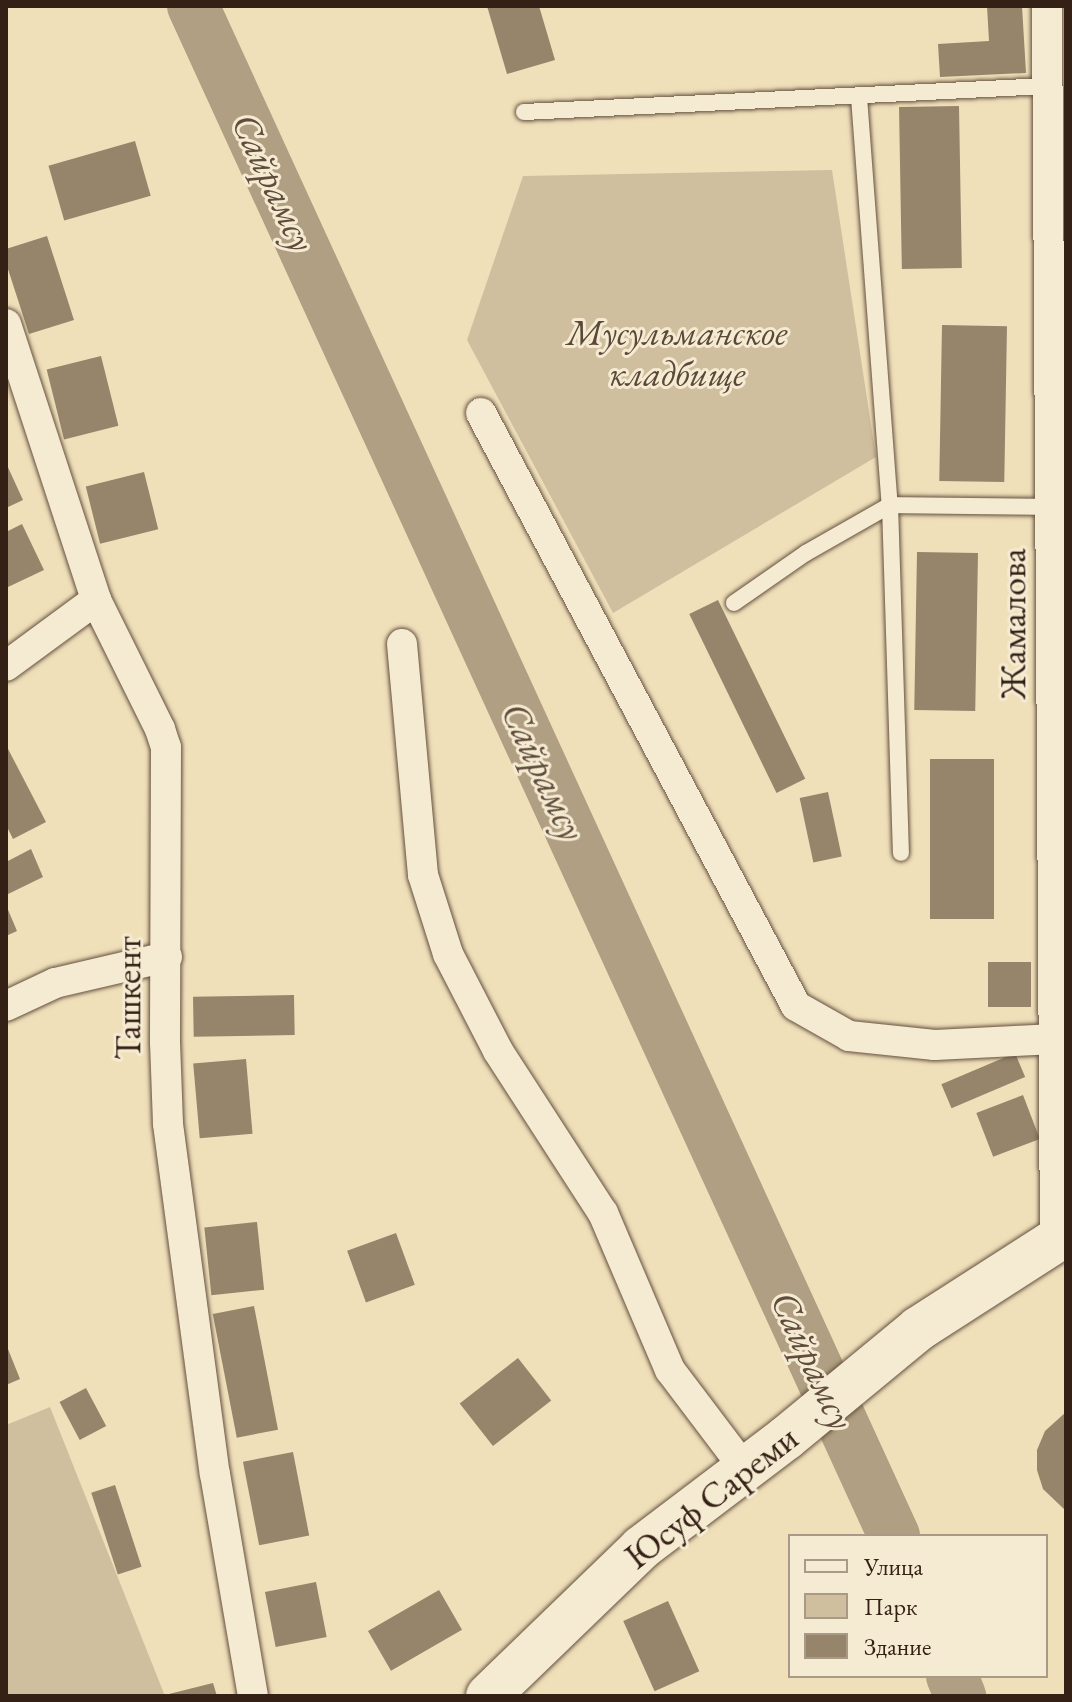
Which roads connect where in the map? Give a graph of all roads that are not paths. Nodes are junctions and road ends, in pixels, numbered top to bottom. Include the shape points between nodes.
1 (1053, 9) edge
2 (1047, 86) junction
3 (859, 97) junction
4 (524, 112) dead end
5 (6, 324) edge
6 (481, 413) dead end
7 (890, 505) junction
8 (1050, 507) junction
9 (96, 600) junction
10 (734, 603) dead end
11 (402, 644) dead end
12 (6, 666) edge
13 (901, 853) dead end
14 (167, 957) junction
15 (6, 1006) edge
16 (1055, 1039) junction
17 (1060, 1237) edge
18 (744, 1468) junction
19 (253, 1696) edge
20 (488, 1696) edge

1 - 2 street, Жамалова
2 - 3 lane
2 - 8 street, Жамалова
3 - 4 lane
3 - 7 lane
5 - 9 street, Ташкент
6 - 16 street via 796,1006 849,1036 935,1045
7 - 8 lane
7 - 10 lane via 806,553
7 - 13 lane
8 - 16 street, Жамалова
9 - 12 street
9 - 14 street, Ташкент via 166,747
11 - 18 street via 423,875 448,954 498,1051 603,1213 670,1370
14 - 15 street via 55,983
14 - 19 street, Ташкент via 168,1124 215,1474
16 - 17 street, Жамалова
17 - 18 main road, Юсуф Сареми via 918,1329
18 - 20 main road, Юсуф Сареми via 641,1548

